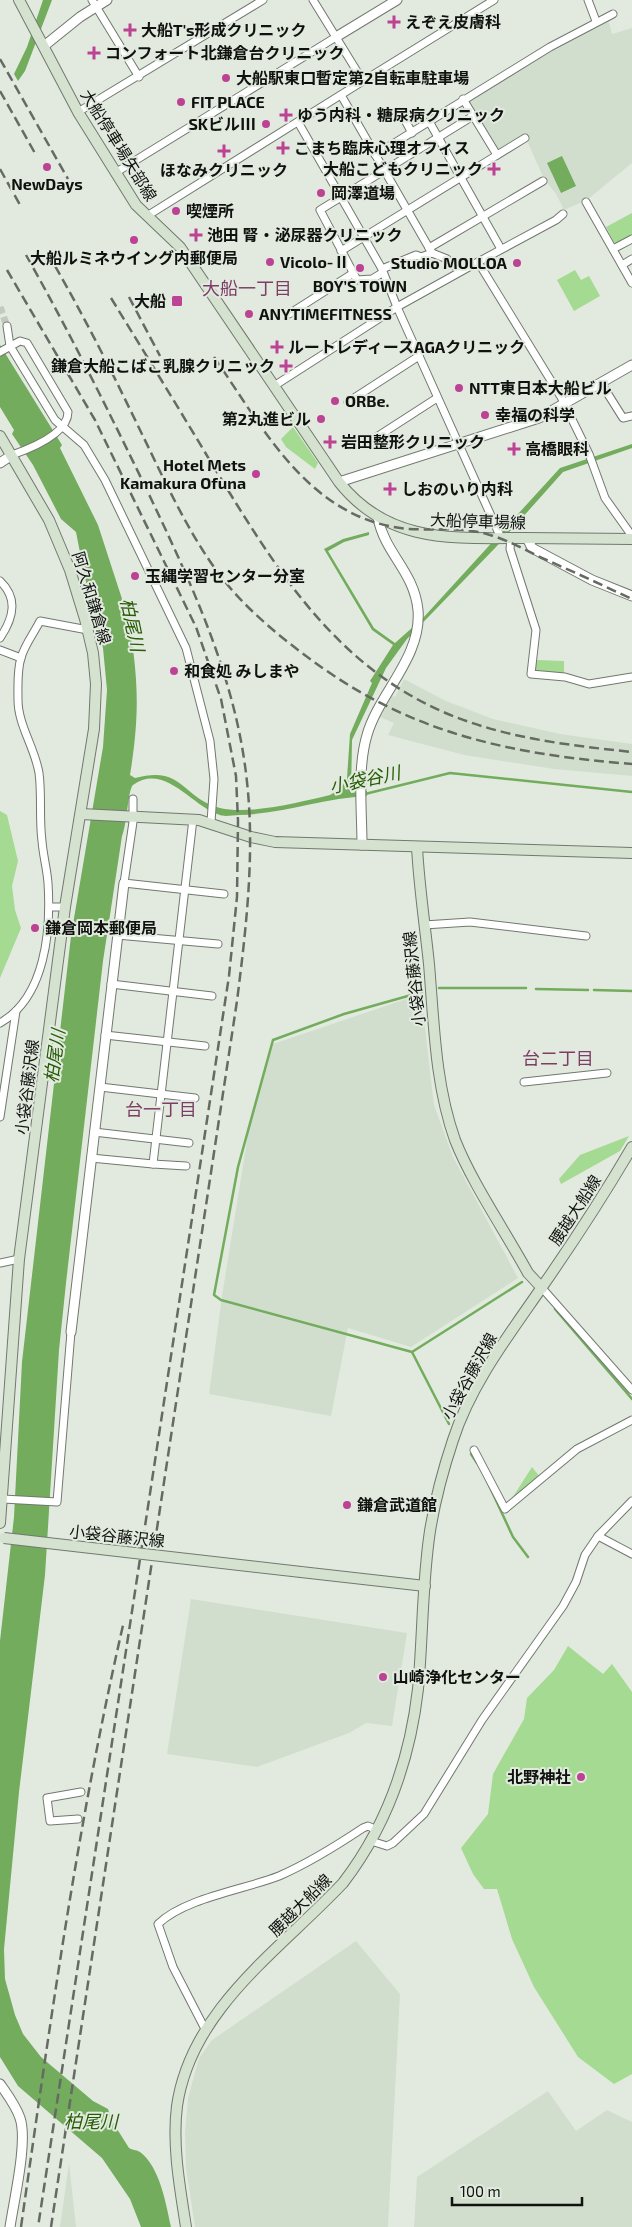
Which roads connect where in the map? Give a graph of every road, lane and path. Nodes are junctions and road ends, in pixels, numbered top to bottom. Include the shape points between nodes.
1 (19, 0) edge
2 (107, 0) edge
3 (263, 0) edge
4 (313, 0) edge
5 (397, 0) edge
6 (494, 0) edge
7 (588, 0) edge
8 (94, 3) edge
9 (613, 14) dead end
10 (596, 21) junction
11 (336, 37) junction
12 (42, 42) junction
13 (139, 77) junction
14 (363, 81) junction
15 (341, 95) junction
16 (463, 99) junction
17 (400, 111) dead end
18 (78, 112) junction
19 (473, 116) junction
20 (298, 122) junction
21 (430, 122) junction
22 (412, 133) junction
23 (438, 138) junction
24 (525, 138) dead end
25 (375, 155) junction
26 (496, 156) junction
27 (384, 171) junction
28 (115, 173) junction
29 (462, 178) junction
30 (543, 181) dead end
31 (342, 197) junction
32 (586, 202) dead end
33 (408, 211) junction
34 (563, 214) dead end
35 (147, 216) junction
36 (483, 216) junction
37 (364, 237) junction
38 (632, 239) edge
39 (501, 249) junction
40 (614, 249) junction
41 (430, 250) junction
42 (341, 251) junction
43 (632, 259) edge
44 (478, 262) junction
45 (622, 265) junction
46 (382, 271) junction
47 (460, 271) junction
48 (352, 274) junction
49 (632, 283) edge
50 (397, 307) junction
51 (289, 314) dead end
52 (7, 326) tunnel mouth
53 (8, 346) junction
54 (0, 352) edge
55 (419, 356) junction
56 (632, 365) edge
57 (601, 383) junction
58 (274, 386) junction
59 (437, 398) junction
60 (348, 402) dead end
61 (565, 405) junction
62 (632, 416) edge
63 (62, 427) junction
64 (0, 436) edge
65 (372, 440) dead end
66 (458, 444) junction
67 (12, 455) junction
68 (0, 463) edge
69 (339, 482) junction
70 (378, 518) junction
71 (502, 537) junction
72 (527, 538) junction
73 (632, 538) edge
74 (0, 581) edge
75 (632, 596) edge
76 (88, 630) junction
77 (0, 638) edge
78 (0, 650) edge
79 (21, 658) junction
80 (632, 677) edge
81 (134, 800) dead end
82 (81, 814) junction
83 (133, 817) junction
84 (211, 818) junction
85 (193, 820) junction
86 (362, 845) junction
87 (417, 847) junction
88 (632, 853) edge
89 (124, 884) junction
90 (186, 891) junction
91 (224, 894) dead end
92 (65, 907) junction
93 (49, 908) junction
94 (424, 925) junction
95 (117, 935) junction
96 (586, 936) dead end
97 (180, 941) junction
98 (218, 944) dead end
99 (111, 984) junction
100 (174, 992) junction
101 (212, 996) dead end
102 (16, 1011) junction
103 (0, 1023) edge
104 (105, 1034) junction
105 (167, 1040) junction
106 (205, 1046) dead end
107 (607, 1073) dead end
108 (524, 1082) dead end
109 (100, 1087) junction
110 (162, 1093) junction
111 (195, 1098) dead end
112 (0, 1117) edge
113 (94, 1132) junction
114 (156, 1140) junction
115 (189, 1143) dead end
116 (632, 1147) edge
117 (91, 1158) junction
118 (153, 1164) junction
119 (186, 1166) dead end
120 (19, 1259) junction
121 (0, 1263) edge
122 (542, 1288) junction
123 (71, 1332) joint
124 (632, 1390) edge
125 (632, 1420) edge
126 (474, 1450) dead end
127 (5, 1499) junction
128 (632, 1501) edge
129 (0, 1523) edge
130 (598, 1536) junction
131 (2, 1538) edge
132 (632, 1554) edge
133 (425, 1586) junction
134 (81, 1792) dead end
135 (78, 1819) dead end
136 (377, 1830) junction
137 (371, 1841) junction
138 (205, 2029) junction
139 (0, 2085) edge
140 (10, 2227) edge
141 (186, 2227) edge

1 - 12 main road, 大船停車場矢部線
2 - 8 street
3 - 13 street
4 - 11 street
5 - 11 street
6 - 14 street
7 - 10 street
8 - 12 street
8 - 13 street
9 - 10 street
10 - 16 street
11 - 14 street
11 - 28 street
12 - 18 main road, 大船停車場矢部線
13 - 18 street
14 - 15 street
15 - 20 street
15 - 25 street
16 - 19 street
16 - 21 street
17 - 22 street
18 - 28 main road, 大船停車場矢部線
19 - 23 street
19 - 26 street
20 - 31 street
20 - 35 street
21 - 22 street
21 - 23 street
22 - 25 street
23 - 27 street
23 - 29 street
24 - 26 street
25 - 27 street
26 - 29 street
27 - 31 street
27 - 33 street
28 - 35 main road, 大船停車場矢部線 via 136,206
29 - 33 street
29 - 36 street
30 - 36 street
31 - 37 street
31 - 42 street via 320,210
32 - 40 street
33 - 37 street
33 - 41 street
34 - 39 street
35 - 58 main road, 大船停車場矢部線 via 180,247
36 - 39 street
36 - 41 street
37 - 42 street
37 - 46 street
38 - 40 street
39 - 44 street
40 - 45 street
41 - 46 street via 421,257 416,255
41 - 47 street
42 - 48 street
43 - 45 street
44 - 47 street
44 - 61 street
45 - 49 street
46 - 48 street via 372,279 357,280
46 - 50 street
47 - 50 street
48 - 51 street
50 - 55 street
50 - 58 street
52 - 53 street
53 - 54 street
53 - 63 street
53 - 63 street via 20,341 29,346 66,407 68,416
55 - 59 street
55 - 60 street
56 - 57 street
57 - 61 street
57 - 62 street via 623,418
58 - 69 main road, 大船停車場矢部線
59 - 65 street
59 - 66 street
61 - 66 street via 539,418
61 - 73 street via 589,454 605,498
63 - 67 street
63 - 84 street via 84,445 105,480 186,648 210,741 214,771
64 - 67 main road, 阿久和鎌倉線
66 - 69 street
66 - 71 street
67 - 68 street
67 - 76 main road, 阿久和鎌倉線 via 49,520 70,570
69 - 70 main road, 大船停車場線 via 360,506
70 - 71 main road, 大船停車場線 via 434,536
70 - 86 street via 382,535 412,584 418,619 414,640 367,734 363,766
71 - 72 main road, 大船停車場線
71 - 80 street via 510,549 536,630 531,674 565,677 589,684
72 - 73 main road, 大船停車場線
72 - 75 street via 532,548 592,580
74 - 77 street via 12,596 13,610 10,623
76 - 79 street via 40,621
76 - 82 main road, 阿久和鎌倉線 via 96,707
78 - 79 street
79 - 93 street via 18,702 39,772
81 - 83 street
82 - 83 main road
82 - 92 main road, 小袋谷藤沢線
83 - 85 main road
83 - 89 street
84 - 85 main road
84 - 86 main road via 251,837 276,842
85 - 90 street
86 - 87 main road
87 - 88 main road
87 - 94 main road, 小袋谷藤沢線
89 - 90 street
89 - 95 street
90 - 91 street
90 - 97 street
92 - 93 street
92 - 120 main road, 小袋谷藤沢線
93 - 102 street via 40,970 32,989
94 - 96 street via 470,922
94 - 122 main road, 小袋谷藤沢線 via 440,1081 455,1138 462,1157 528,1273
95 - 97 street
95 - 99 street
97 - 98 street
97 - 100 street
99 - 100 street
99 - 104 street
100 - 101 street
100 - 105 street
102 - 103 street
102 - 112 street
104 - 105 street
104 - 109 street
105 - 106 street
105 - 110 street
107 - 108 street
109 - 110 street
109 - 113 street
110 - 111 street
110 - 114 street
113 - 114 street
113 - 117 street
114 - 115 street
114 - 118 street
116 - 122 main road, 腰越大船線
117 - 118 street
117 - 123 street
118 - 119 street
120 - 121 street
120 - 127 main road, 小袋谷藤沢線 via 7,1414
122 - 124 street
122 - 133 main road, 小袋谷藤沢線 via 482,1377 453,1438 437,1492
123 - 127 street via 57,1502
125 - 126 street via 577,1449 505,1509
127 - 129 main road, 小袋谷藤沢線
128 - 130 street
130 - 132 street
130 - 137 street via 585,1555 563,1606 482,1720 424,1814 393,1843 386,1846
131 - 133 main road, 小袋谷藤沢線, bridge
133 - 136 main road, 腰越大船線 via 413,1720 400,1776
134 - 135 street via 47,1798 50,1821
136 - 137 main road, 腰越大船線
136 - 138 street via 368,1826 363,1828 314,1860 202,1901 166,1916 158,1924 173,1967
137 - 138 main road, 腰越大船線 via 343,1883 234,1992
138 - 141 main road, 腰越大船線 via 187,2066 177,2107 176,2142
139 - 140 street via 22,2126

